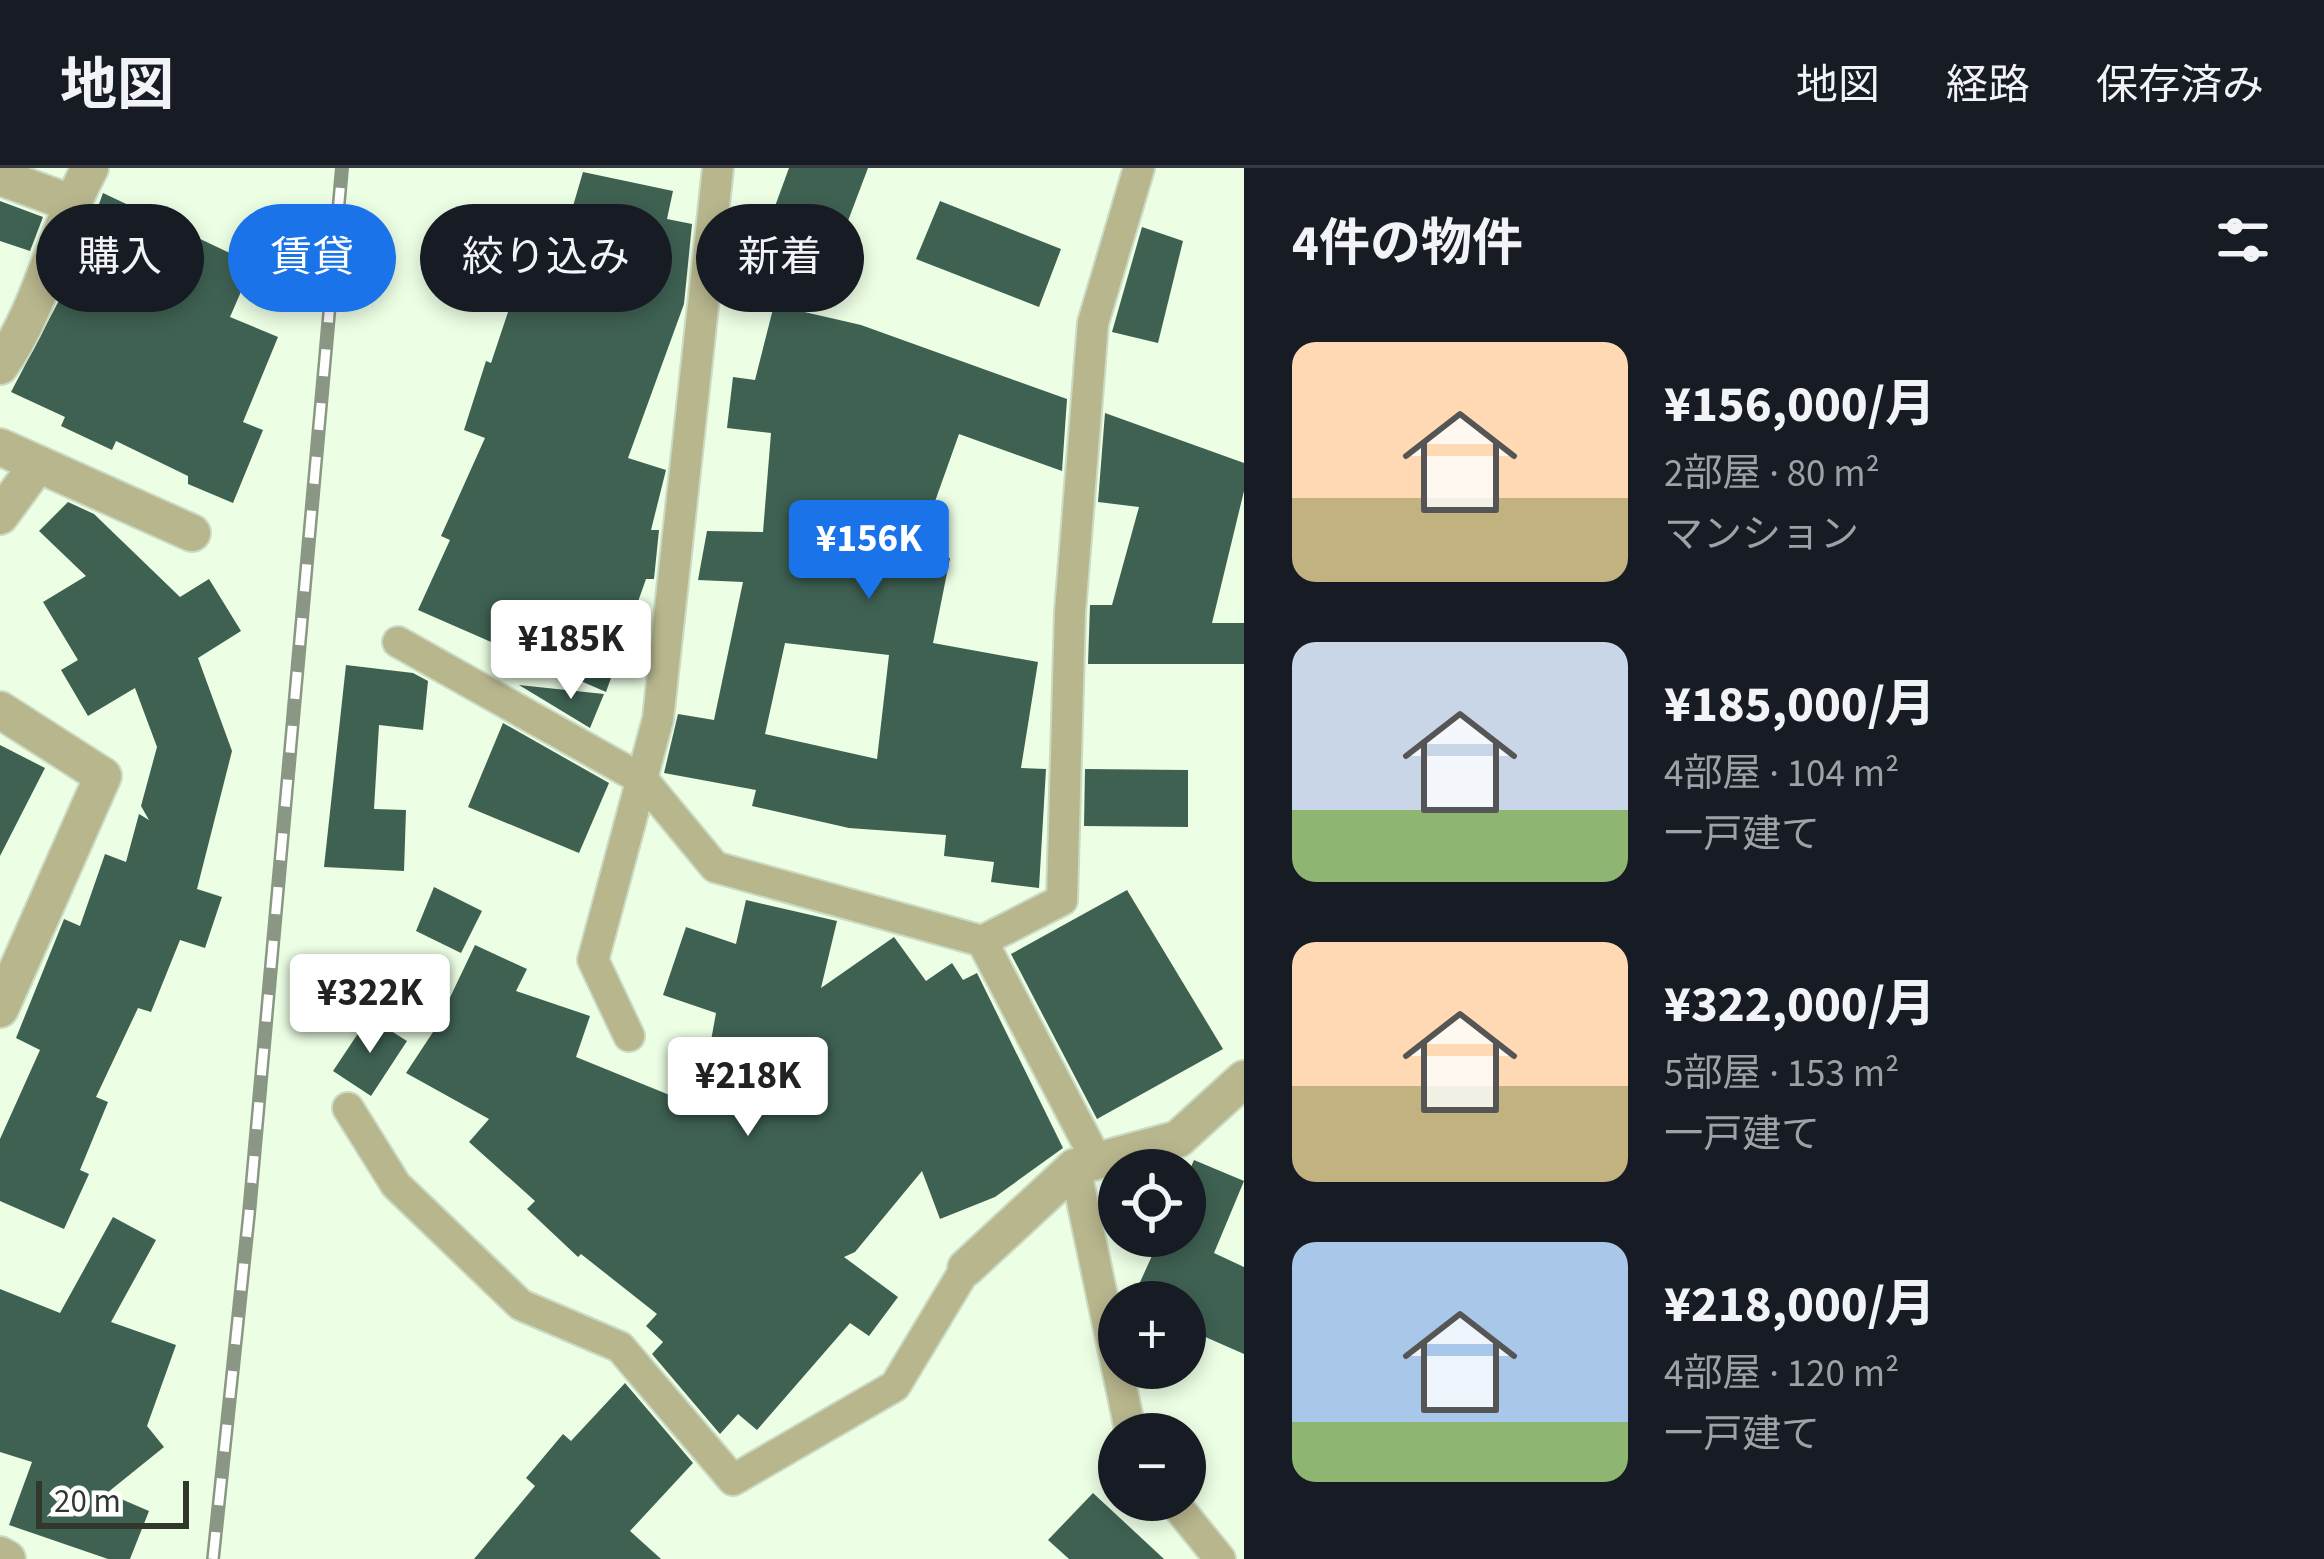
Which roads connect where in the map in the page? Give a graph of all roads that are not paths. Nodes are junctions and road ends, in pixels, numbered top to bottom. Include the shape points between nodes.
1 (90, 168) edge
2 (718, 168) edge
3 (1139, 168) edge
4 (0, 177) edge
5 (71, 203) junction
6 (0, 366) edge
7 (0, 447) edge
8 (38, 464) junction
9 (0, 516) edge
10 (192, 533) dead end
11 (398, 642) dead end
12 (0, 710) edge
13 (643, 780) junction
14 (982, 940) junction
15 (10, 956) edge
16 (0, 1009) edge
17 (628, 1036) dead end
18 (1244, 1079) edge
19 (348, 1108) dead end
20 (1086, 1164) junction
21 (966, 1268) joint
22 (1128, 1413) edge
23 (1189, 1521) edge
24 (1220, 1559) edge

1 - 5 street
2 - 13 lane via 658,719
3 - 14 lane via 1093,322 1070,612 1062,900
4 - 5 street
5 - 6 street via 20,338
7 - 8 street
8 - 9 street
8 - 10 street
11 - 13 lane
12 - 15 street via 103,776
13 - 14 lane via 715,866
13 - 17 lane via 592,960
14 - 20 lane
15 - 16 street
18 - 20 street via 1178,1138
19 - 21 lane via 396,1185 521,1305 620,1347 733,1480 895,1386
20 - 21 street
20 - 22 lane
23 - 24 lane

